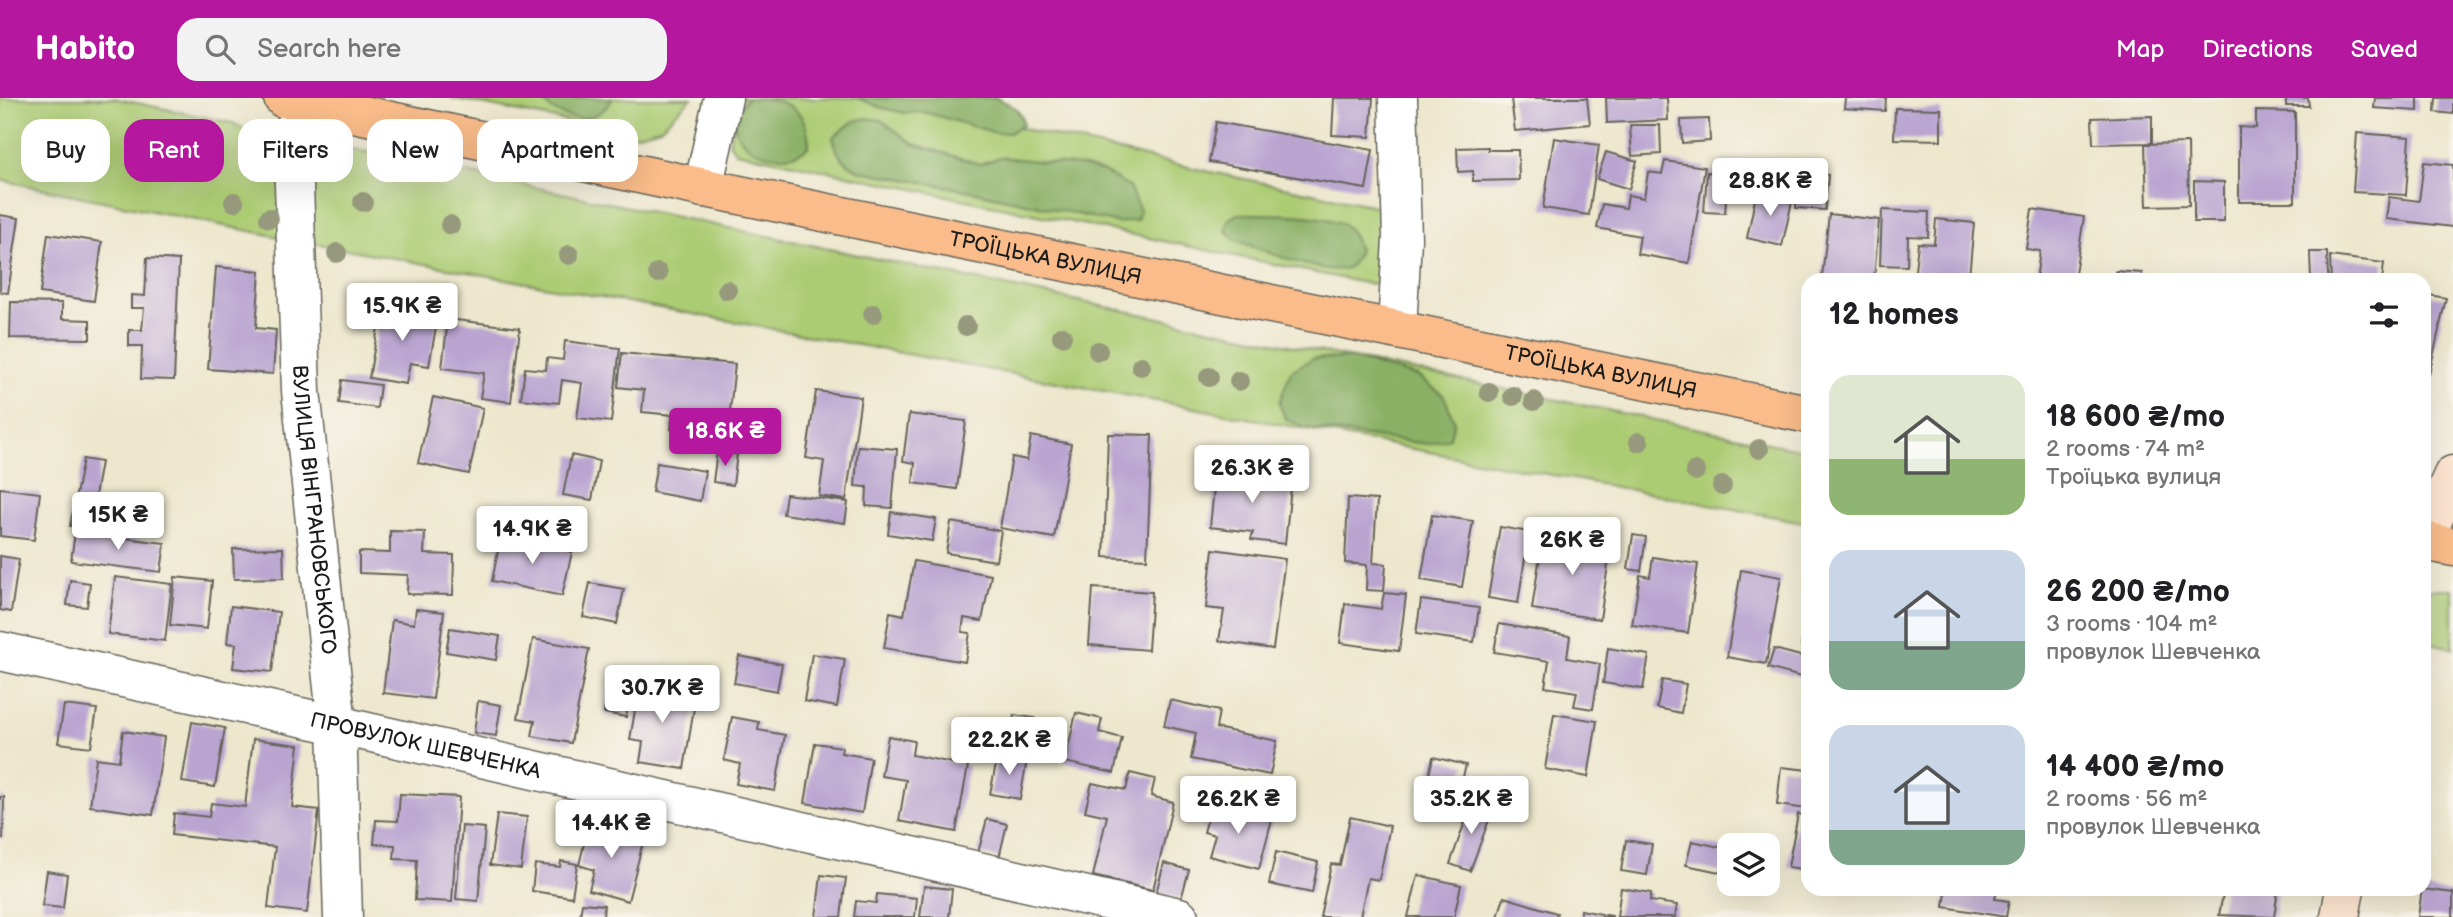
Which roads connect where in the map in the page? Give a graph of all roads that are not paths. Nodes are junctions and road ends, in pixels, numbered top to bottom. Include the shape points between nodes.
1 (723, 98) edge
2 (1398, 98) edge
3 (291, 100) edge
4 (703, 188) junction
5 (1397, 329) junction
6 (1801, 413) edge
7 (2453, 475) edge
8 (2431, 525) edge
9 (2431, 542) edge
10 (2453, 547) edge
11 (0, 651) edge
12 (337, 725) junction
13 (2344, 896) edge
14 (343, 917) edge
15 (1179, 917) edge
16 (2340, 917) edge

1 - 4 street
2 - 5 street via 1402,239
3 - 4 main road, ТРОЇЦЬКА ВУЛИЦЯ
3 - 12 street, ВУЛИЦЯ ВІНГРАНОВСЬКОГО via 301,391
4 - 5 main road, ТРОЇЦЬКА ВУЛИЦЯ
5 - 6 main road, ТРОЇЦЬКА ВУЛИЦЯ
7 - 8 street
9 - 10 main road
11 - 12 street, ПРОВУЛОК ШЕВЧЕНКА
12 - 14 street, ВУЛИЦЯ ВІНГРАНОВСЬКОГО
12 - 15 street, ПРОВУЛОК ШЕВЧЕНКА
13 - 16 street

